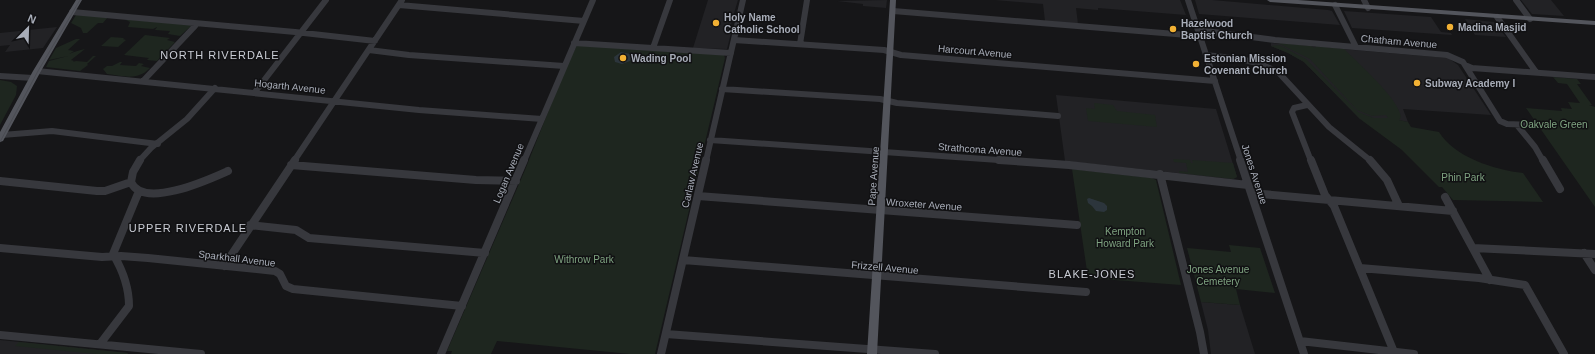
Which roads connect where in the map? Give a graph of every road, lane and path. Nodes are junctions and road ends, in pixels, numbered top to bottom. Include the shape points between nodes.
1 (79, 0) edge
2 (326, 0) edge
3 (593, 0) edge
4 (670, 0) edge
5 (743, 0) edge
6 (807, 0) edge
7 (893, 0) edge
8 (1188, 0) edge
9 (1270, 0) edge
10 (1364, 0) edge
11 (1516, 0) edge
12 (401, 2) edge
13 (1335, 5) junction
14 (1368, 8) junction
15 (893, 11) junction
16 (72, 12) junction
17 (1498, 17) junction
18 (1530, 19) junction
19 (584, 21) junction
20 (1595, 23) edge
21 (195, 26) dead end
22 (1199, 33) junction
23 (300, 34) junction
24 (734, 40) junction
25 (375, 41) junction
26 (574, 43) junction
27 (800, 44) junction
28 (1356, 47) junction
29 (654, 48) junction
30 (369, 50) junction
31 (890, 52) junction
32 (731, 53) junction
33 (1206, 55) junction
34 (564, 66) junction
35 (1465, 66) junction
36 (37, 70) junction
37 (1536, 72) junction
38 (0, 76) edge
39 (1595, 77) edge
40 (33, 78) junction
41 (142, 81) junction
42 (1215, 82) junction
43 (215, 88) junction
44 (722, 89) junction
45 (254, 92) junction
46 (334, 101) junction
47 (887, 101) junction
48 (1307, 105) junction
49 (1058, 116) dead end
50 (542, 119) junction
51 (1517, 125) junction
52 (1535, 125) dead end
53 (1, 137) edge
54 (710, 140) junction
55 (158, 144) junction
56 (885, 152) junction
57 (291, 165) junction
58 (228, 171) dead end
59 (1160, 174) junction
60 (0, 181) edge
61 (516, 181) junction
62 (131, 182) junction
63 (1248, 185) junction
64 (1560, 190) dead end
65 (138, 191) junction
66 (1251, 193) junction
67 (698, 196) junction
68 (1445, 197) dead end
69 (1329, 200) junction
70 (1399, 206) junction
71 (880, 210) junction
72 (1453, 211) junction
73 (250, 225) junction
74 (1077, 225) dead end
75 (0, 248) edge
76 (1473, 248) junction
77 (485, 253) junction
78 (1584, 253) junction
79 (1595, 254) edge
80 (114, 256) junction
81 (683, 260) junction
82 (224, 266) junction
83 (1360, 268) junction
84 (1595, 270) edge
85 (877, 276) junction
86 (1490, 280) junction
87 (1086, 292) dead end
88 (462, 306) junction
89 (0, 334) edge
90 (666, 334) junction
91 (1300, 341) junction
92 (100, 344) junction
93 (873, 352) edge
94 (1394, 352) junction
95 (201, 354) edge
96 (442, 354) edge
97 (661, 354) edge
98 (935, 354) edge
99 (1204, 354) edge
100 (1304, 354) edge
101 (1414, 354) edge
102 (1564, 354) edge

1 - 16 main road
2 - 23 street
3 - 19 street, Logan Avenue
4 - 29 street
5 - 24 street, Carlaw Avenue
6 - 27 street
7 - 15 main road, Pape Avenue
8 - 22 street, Jones Avenue
9 - 13 main road
10 - 14 street
11 - 18 street
12 - 19 street
12 - 25 street
13 - 14 main road
13 - 28 street
14 - 17 main road
15 - 22 street, Chatham Avenue
15 - 31 main road, Pape Avenue
16 - 23 street
16 - 36 main road
17 - 18 main road
17 - 37 street
18 - 20 main road
19 - 26 street, Logan Avenue
21 - 41 street
22 - 28 street, Chatham Avenue
22 - 33 street, Jones Avenue
23 - 25 street
23 - 45 street
24 - 27 street, Harcourt Avenue
24 - 32 street, Carlaw Avenue
25 - 30 street
26 - 29 street
26 - 34 street, Logan Avenue
27 - 31 street, Harcourt Avenue
28 - 35 street, Chatham Avenue via 1447,54 1459,59
29 - 32 street
30 - 34 street
30 - 46 street
31 - 42 street, Harcourt Avenue
31 - 47 main road, Pape Avenue
32 - 44 street, Carlaw Avenue
33 - 42 street, Jones Avenue
33 - 48 street via 1241,59 1269,68 1282,76
34 - 50 street, Logan Avenue
35 - 37 street, Chatham Avenue
35 - 51 street via 1500,121
36 - 40 main road
36 - 41 street, Hogarth Avenue
37 - 39 street, Chatham Avenue
38 - 40 street
40 - 53 main road
41 - 43 street, Hogarth Avenue
42 - 63 street, Jones Avenue
43 - 45 street, Hogarth Avenue
43 - 55 street via 184,123
44 - 47 street
44 - 54 street, Carlaw Avenue
45 - 46 street, Hogarth Avenue
46 - 50 street, Hogarth Avenue
46 - 57 street
47 - 49 street
47 - 56 main road, Pape Avenue
48 - 69 street via 1294,108 1292,114
48 - 70 street via 1379,169
50 - 61 street, Logan Avenue
51 - 52 street
51 - 64 street via 1534,147
53 - 55 street via 52,131
54 - 56 street, Strathcona Avenue
54 - 67 street, Carlaw Avenue
55 - 62 street via 137,164
56 - 59 street, Strathcona Avenue
56 - 71 main road, Pape Avenue
57 - 61 street
57 - 73 street
58 - 65 street via 185,190 153,193
59 - 63 street, Strathcona Avenue
59 - 99 street
60 - 62 street via 97,191
61 - 77 street, Logan Avenue
62 - 65 street
63 - 66 street, Jones Avenue
65 - 80 street via 114,250
66 - 69 street
66 - 91 street, Jones Avenue
67 - 71 street, Wroxeter Avenue
67 - 81 street, Carlaw Avenue
68 - 72 street
69 - 70 street
69 - 83 street via 1334,206
70 - 72 street
71 - 74 street, Wroxeter Avenue
71 - 85 main road, Pape Avenue
72 - 76 street
73 - 77 street via 296,230 309,238
73 - 82 street
75 - 80 street, Sparkhall Avenue
76 - 78 street
76 - 86 street
77 - 88 street, Logan Avenue
78 - 79 street
78 - 84 street
80 - 82 street, Sparkhall Avenue
80 - 92 street via 120,266 130,302
81 - 85 street, Frizzell Avenue
81 - 90 street, Carlaw Avenue
82 - 88 street, Sparkhall Avenue via 277,271 286,286 299,291
83 - 86 street
83 - 94 street
85 - 87 street, Frizzell Avenue
85 - 93 main road, Pape Avenue
86 - 102 street via 1525,285
88 - 96 street, Logan Avenue
89 - 92 street
90 - 93 street
90 - 97 street, Carlaw Avenue
91 - 94 street
91 - 100 street, Jones Avenue
92 - 95 street
93 - 98 street
94 - 101 street

